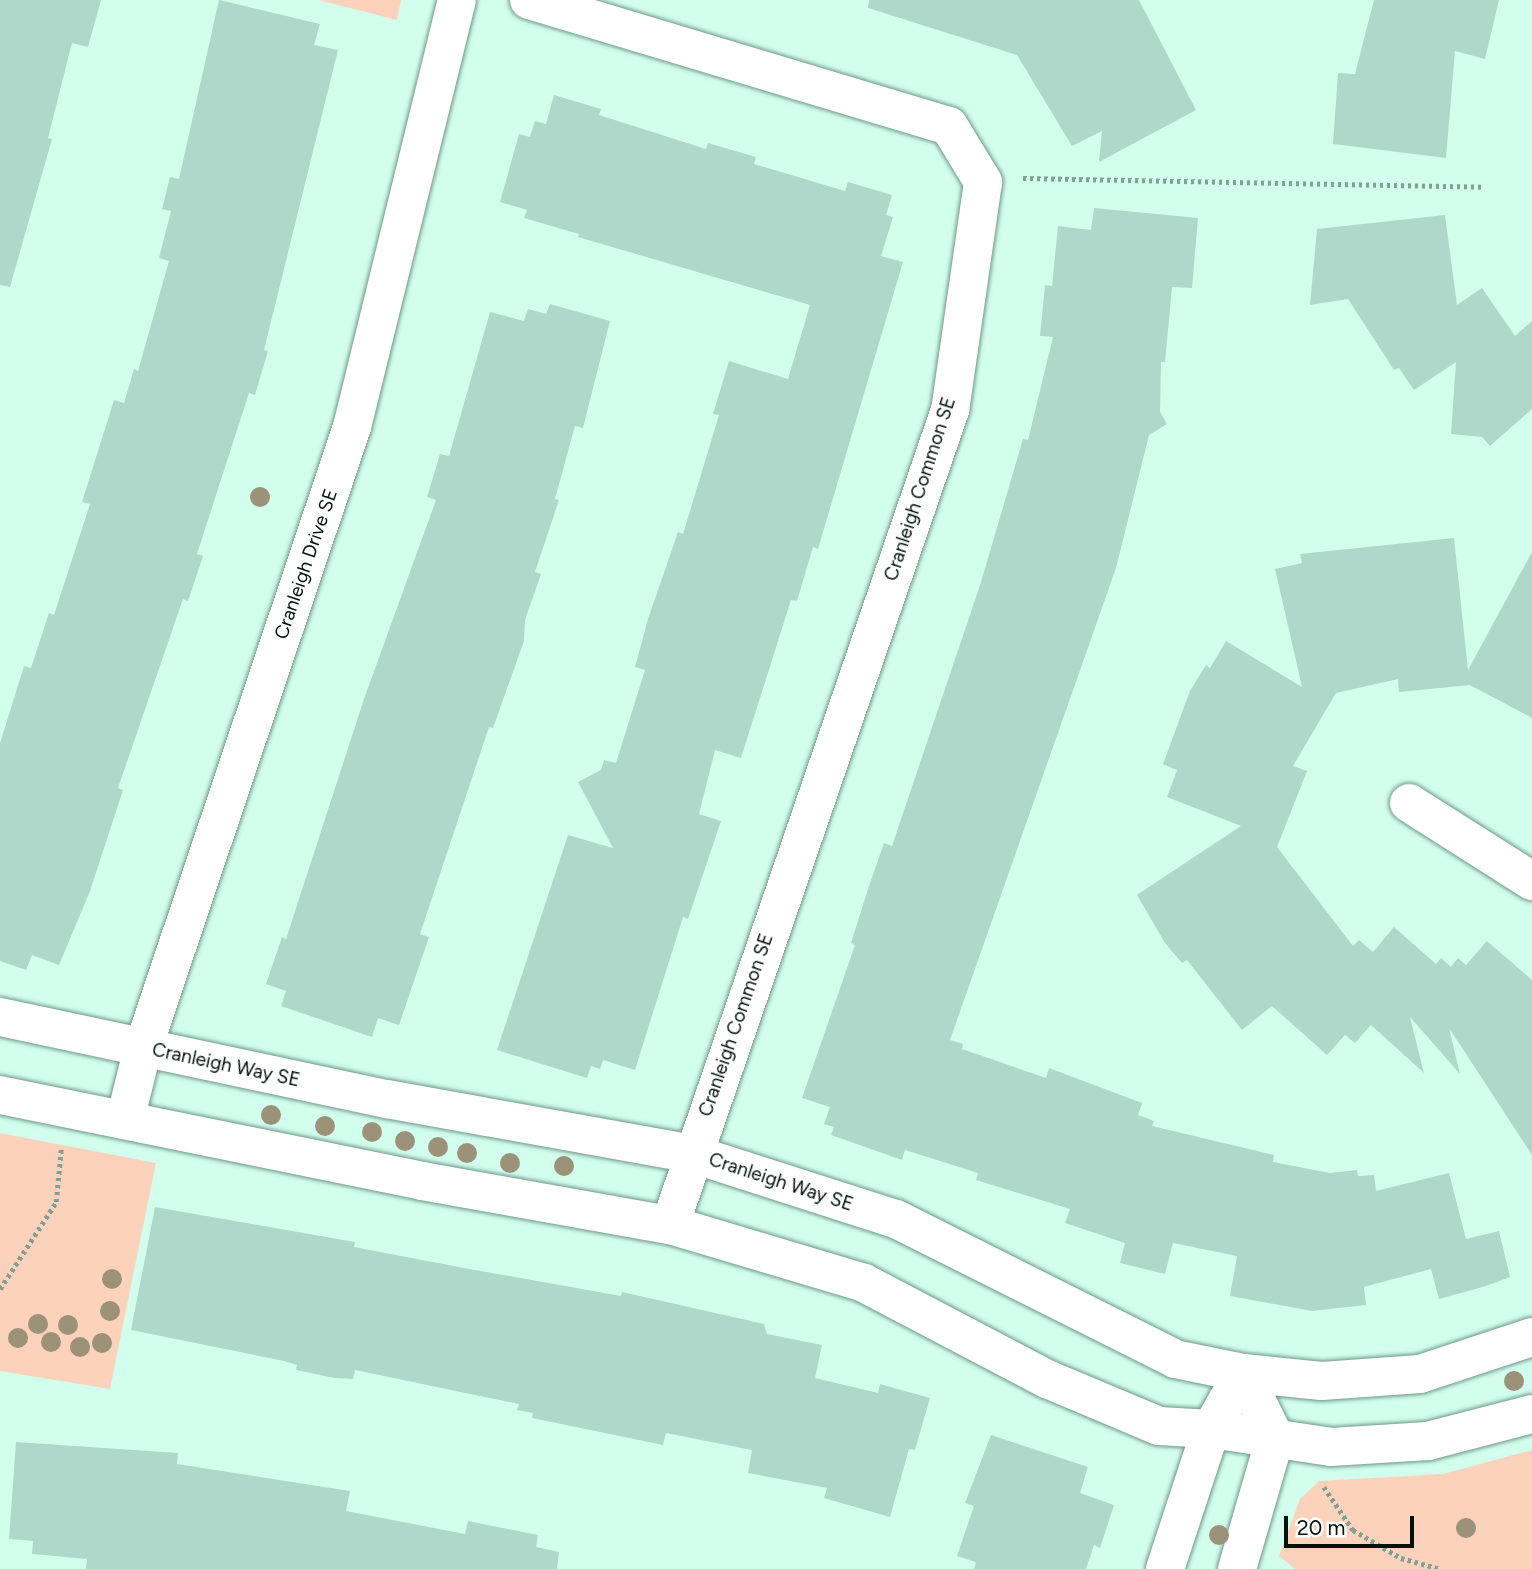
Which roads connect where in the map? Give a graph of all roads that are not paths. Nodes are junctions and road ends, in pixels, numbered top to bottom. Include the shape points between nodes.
1 (457, 0) edge
2 (528, 0) edge
3 (1409, 803) dead end
4 (1532, 881) edge
5 (0, 1017) edge
6 (143, 1048) junction
7 (0, 1096) edge
8 (125, 1120) junction
9 (693, 1154) junction
10 (670, 1225) junction
11 (1532, 1337) edge
12 (1243, 1373) junction
13 (1532, 1414) edge
14 (1211, 1429) junction
15 (1275, 1438) junction
16 (1165, 1569) edge
17 (1237, 1569) edge

1 - 6 street, Cranleigh Drive SE via 352,427
2 - 9 street, Cranleigh Common SE via 949,126 983,181 950,410
3 - 4 street
5 - 6 street, Cranleigh Way SE
6 - 8 street, Cranleigh Drive SE
6 - 9 street, Cranleigh Way SE via 387,1099
7 - 8 street
8 - 10 street via 422,1181
9 - 10 street, Cranleigh Common SE
9 - 12 street, Cranleigh Way SE via 896,1219 1175,1359
10 - 14 street via 864,1283 1047,1379 1159,1426
11 - 12 street, Cranleigh Way SE via 1420,1374 1322,1381
12 - 14 street
12 - 15 street
13 - 15 street via 1428,1441 1331,1447
14 - 15 street
14 - 16 street
15 - 17 street

